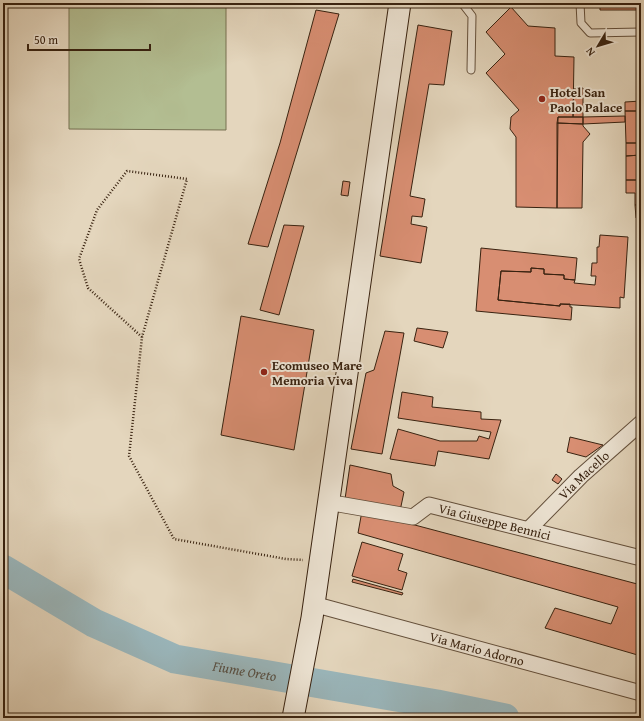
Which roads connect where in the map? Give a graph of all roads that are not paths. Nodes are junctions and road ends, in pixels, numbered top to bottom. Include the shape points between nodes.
1 (400, 3) edge
2 (462, 3) edge
3 (580, 3) edge
4 (641, 32) edge
5 (471, 70) dead end
6 (641, 423) edge
7 (327, 502) junction
8 (529, 529) junction
9 (641, 558) edge
10 (312, 611) junction
11 (641, 693) edge
12 (293, 718) edge

1 - 7 main road
2 - 5 lane via 472,16
3 - 4 lane via 581,23 590,33
6 - 8 street, Via Macello via 581,476
7 - 8 street, Via Giuseppe Bennici via 413,517 429,505
7 - 10 main road
8 - 9 street, Via Giuseppe Bennici
10 - 11 street, Via Mario Adorno
10 - 12 main road

